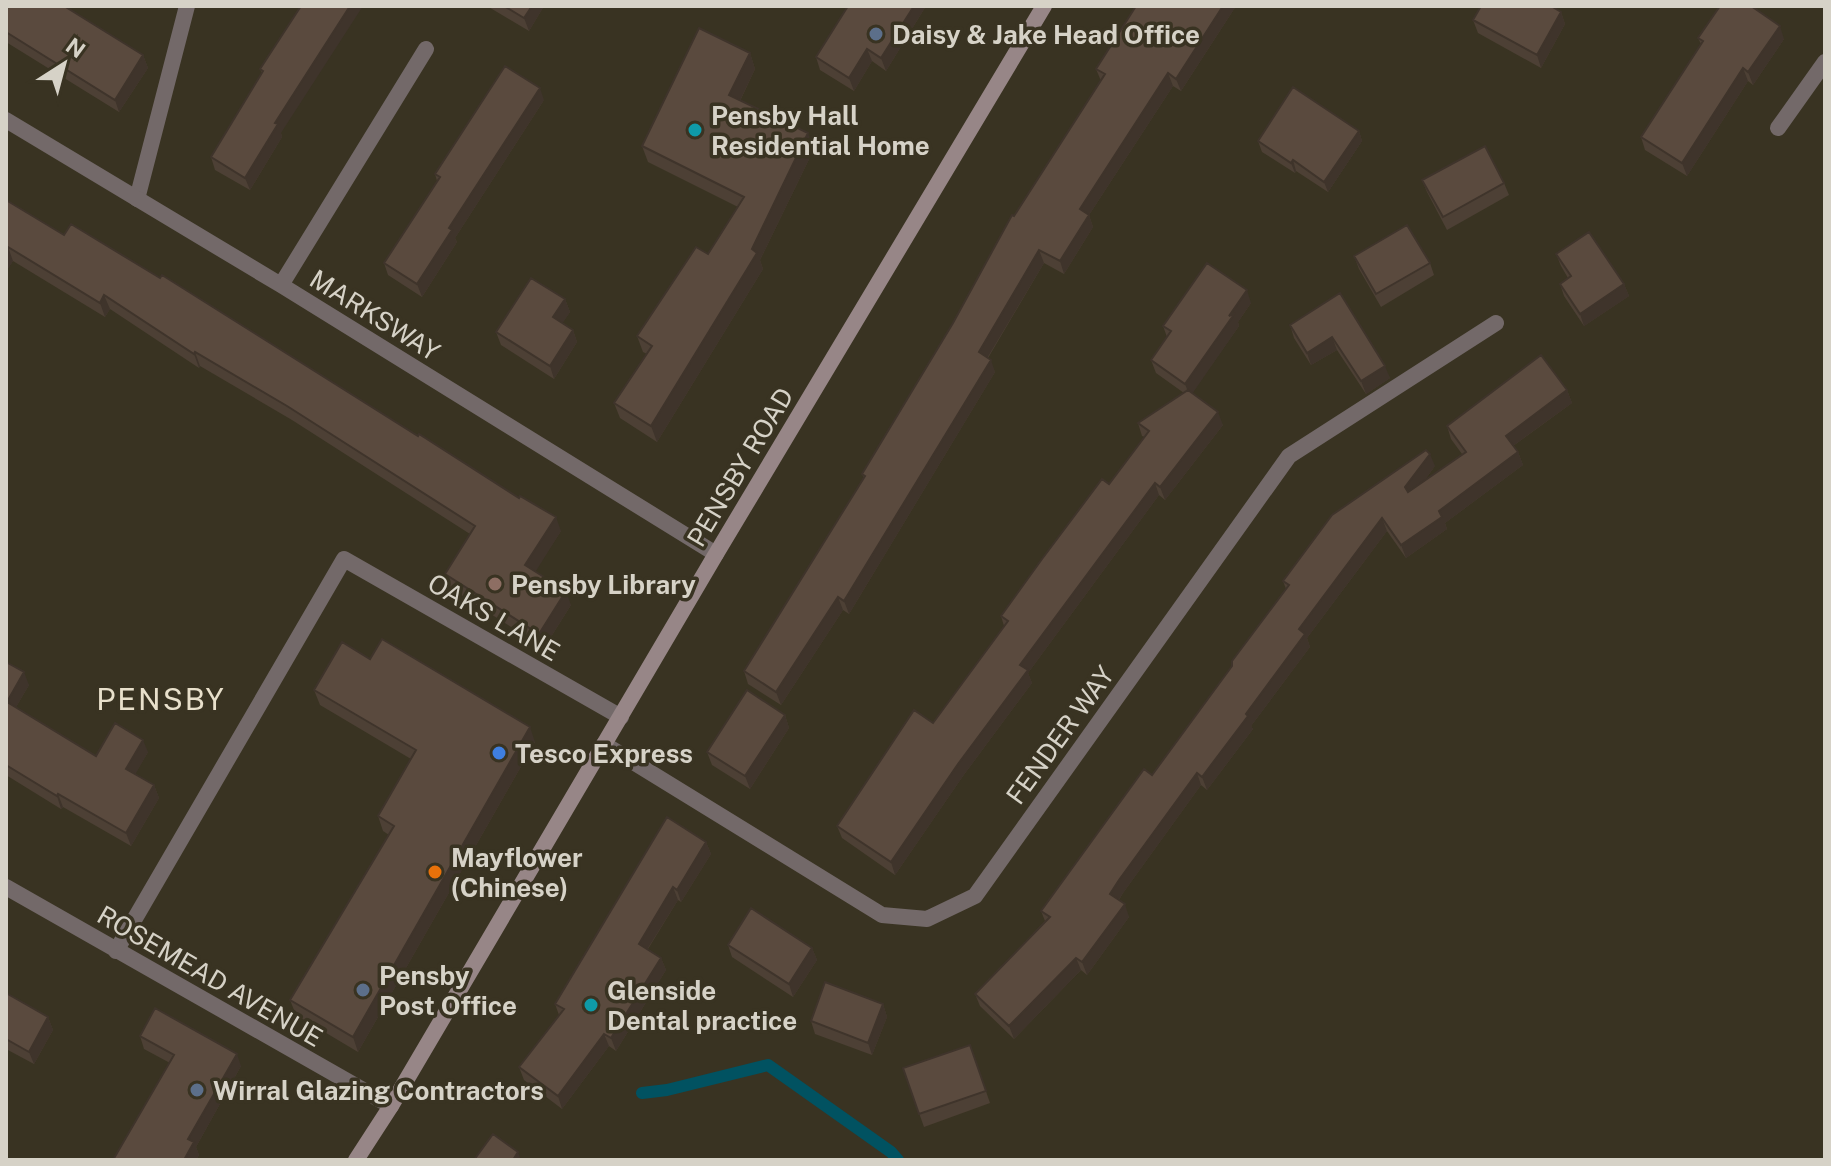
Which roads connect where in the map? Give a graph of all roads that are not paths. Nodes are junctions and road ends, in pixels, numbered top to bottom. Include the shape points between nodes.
1 (187, 6) edge
2 (1044, 6) edge
3 (426, 49) dead end
4 (1825, 62) edge
5 (6, 120) edge
6 (1778, 128) dead end
7 (137, 199) junction
8 (281, 285) junction
9 (1496, 323) dead end
10 (716, 554) junction
11 (621, 717) junction
12 (604, 744) junction
13 (6, 887) edge
14 (116, 951) junction
15 (391, 1106) junction
16 (356, 1160) edge

1 - 7 street
2 - 10 main road, PENSBY ROAD
3 - 8 street
4 - 6 street
5 - 7 street, MARKSWAY
7 - 8 street, MARKSWAY
8 - 10 street, MARKSWAY
9 - 12 street, FENDER WAY via 1289,456 975,896 927,919 882,915
10 - 11 main road, PENSBY ROAD
11 - 12 main road, PENSBY ROAD
11 - 14 street, OAKS LANE via 344,559
12 - 15 main road, PENSBY ROAD
13 - 14 street, ROSEMEAD AVENUE
14 - 15 street, ROSEMEAD AVENUE
15 - 16 main road, PENSBY ROAD

